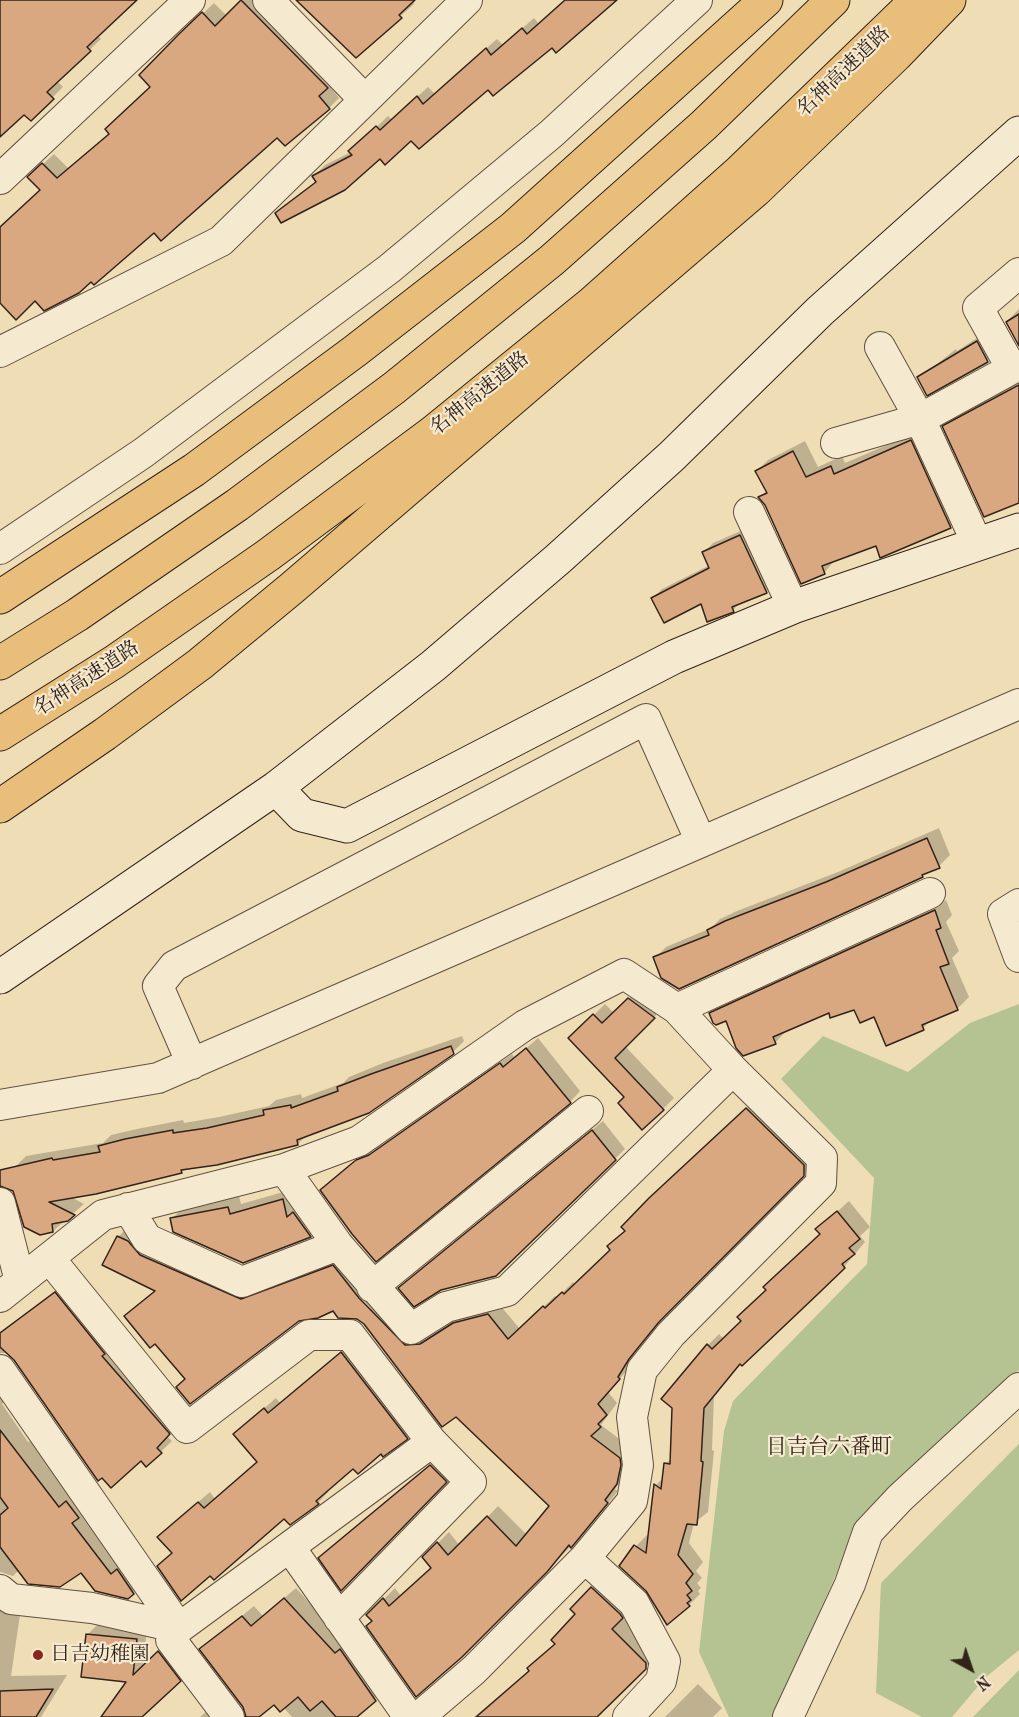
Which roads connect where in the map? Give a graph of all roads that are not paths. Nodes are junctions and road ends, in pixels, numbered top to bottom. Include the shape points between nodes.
1 (190, 0) edge
2 (268, 0) edge
3 (467, 0) edge
4 (697, 0) edge
5 (766, 0) edge
6 (833, 0) edge
7 (917, 0) edge
8 (949, 0) edge
9 (365, 100) junction
10 (1019, 133) edge
11 (0, 178) edge
12 (1019, 273) edge
13 (2, 345) edge
14 (880, 347) dead end
15 (1015, 367) edge
16 (921, 419) junction
17 (836, 443) dead end
18 (749, 512) dead end
19 (1019, 530) edge
20 (977, 543) junction
21 (0, 549) edge
22 (0, 597) edge
23 (793, 607) junction
24 (0, 663) edge
25 (1019, 704) edge
26 (0, 734) edge
27 (276, 788) junction
28 (0, 806) edge
29 (701, 842) junction
30 (930, 893) dead end
31 (1019, 904) edge
32 (1019, 957) edge
33 (0, 977) edge
34 (677, 1009) junction
35 (192, 1064) junction
36 (733, 1070) junction
37 (0, 1105) edge
38 (588, 1112) dead end
39 (284, 1169) junction
40 (0, 1203) edge
41 (128, 1208) junction
42 (338, 1245) junction
43 (50, 1259) junction
44 (372, 1287) junction
45 (10, 1289) edge
46 (0, 1370) edge
47 (1019, 1388) edge
48 (432, 1442) junction
49 (291, 1549) junction
50 (585, 1558) junction
51 (0, 1590) edge
52 (339, 1618) junction
53 (179, 1628) junction
54 (230, 1717) edge
55 (409, 1717) edge
56 (419, 1717) edge
57 (628, 1717) edge
58 (788, 1717) edge

1 - 11 street
2 - 9 street
3 - 9 street
4 - 21 street via 550,135 389,269 143,453
5 - 22 highway via 513,228 194,470
6 - 24 highway via 704,125 552,261 394,388 237,505
7 - 26 highway, 名神高速道路 via 730,180 592,303 432,433 268,555 114,662
8 - 28 highway via 756,190 292,588 200,664
9 - 13 street via 221,241
10 - 27 street via 820,311 672,456 558,559 433,666
12 - 15 street via 978,308
14 - 16 street
15 - 16 street
16 - 17 street
16 - 20 street
18 - 23 street
19 - 20 street
20 - 23 street
23 - 27 street via 674,657 347,826 302,815
25 - 29 street
27 - 33 street
29 - 35 street
29 - 35 street via 646,719 174,966 158,986
30 - 34 street
31 - 32 street via 1003,914
34 - 36 street
34 - 39 street via 624,974 525,1025 359,1141
35 - 37 street via 158,1078
36 - 44 street via 507,1291 447,1307 411,1329
36 - 50 street via 822,1158 821,1183 671,1334 642,1370 632,1417 638,1465 632,1501
38 - 44 street
39 - 41 street
39 - 42 street
40 - 45 street
41 - 42 street via 147,1239 242,1282
41 - 43 street via 103,1215
42 - 44 street
43 - 45 street
43 - 48 street via 187,1428 309,1335 350,1335
46 - 53 street
47 - 58 street via 868,1532 850,1584
48 - 49 street
48 - 52 street via 471,1482
49 - 52 street
49 - 53 street
50 - 56 street via 474,1670
50 - 57 street via 634,1603 665,1660 662,1681
51 - 53 street via 11,1599 92,1608
52 - 55 street
53 - 54 street via 171,1640

